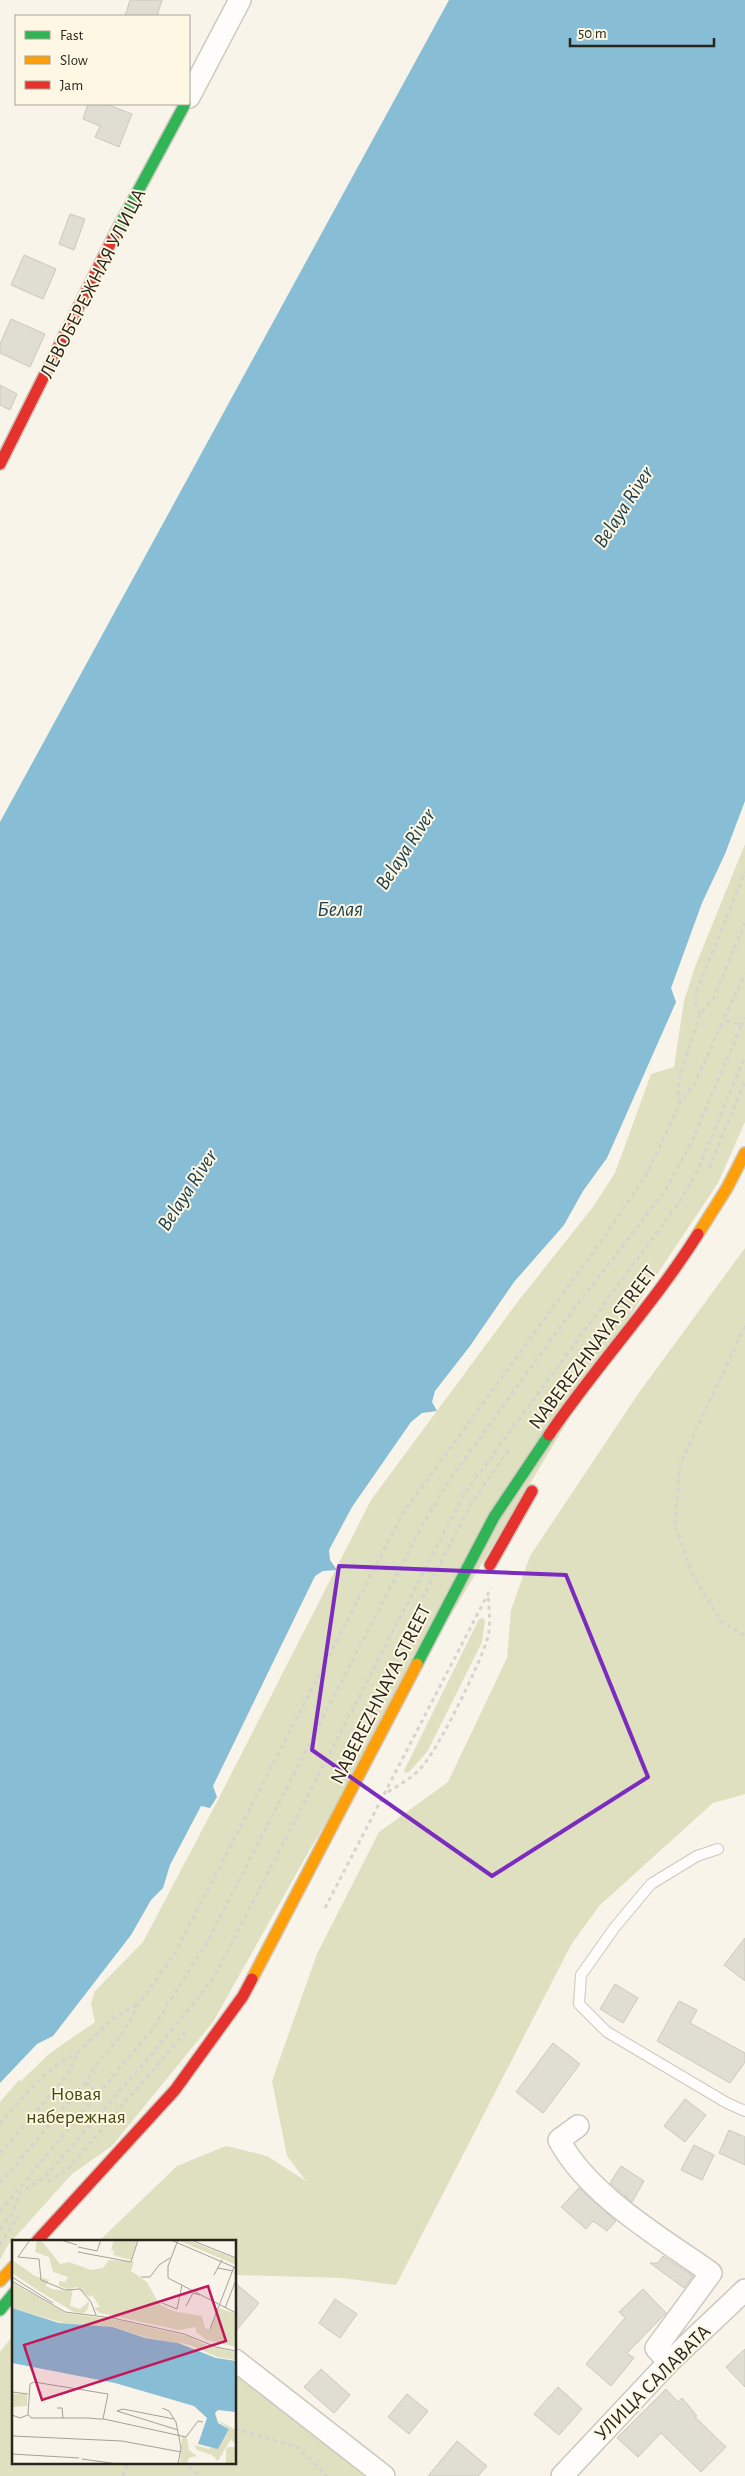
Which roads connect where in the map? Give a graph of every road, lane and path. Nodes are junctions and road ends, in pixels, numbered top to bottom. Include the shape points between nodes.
1 (240, 0) edge
2 (190, 95) edge
3 (184, 105) edge
4 (0, 464) edge
5 (745, 872) edge
6 (745, 923) edge
7 (745, 974) edge
8 (700, 1014) junction
9 (745, 1018) edge
10 (724, 1020) junction
11 (741, 1026) junction
12 (745, 1056) edge
13 (680, 1103) junction
14 (745, 1154) edge
15 (745, 1326) edge
16 (539, 1481) dead end
17 (489, 1578) joint
18 (488, 1594) junction
19 (745, 1636) edge
20 (387, 1792) junction
21 (718, 1848) dead end
22 (325, 1908) dead end
23 (138, 2005) junction
24 (77, 2053) junction
25 (86, 2082) junction
26 (98, 2093) junction
27 (745, 2111) edge
28 (0, 2124) edge
29 (578, 2126) dead end
30 (0, 2154) edge
31 (0, 2183) edge
32 (19, 2191) junction
33 (0, 2211) edge
34 (18, 2216) dead end
35 (0, 2230) edge
36 (38, 2240) edge
37 (0, 2245) edge
38 (12, 2268) edge
39 (0, 2280) edge
40 (745, 2290) edge
41 (12, 2295) edge
42 (0, 2310) edge
43 (236, 2361) edge
44 (669, 2362) junction
45 (236, 2428) edge
46 (127, 2464) edge
47 (185, 2464) edge
48 (123, 2476) edge
49 (201, 2476) edge
50 (327, 2476) edge
51 (384, 2476) edge
52 (562, 2476) edge

1 - 2 street
3 - 4 street, ЛЕВОБЕРЕЖНАЯ УЛИЦА via 111,242
5 - 8 path via 697,990 695,1003
6 - 8 path via 714,997
7 - 10 path
8 - 13 path via 679,1080
9 - 11 path
10 - 11 path
10 - 13 path via 695,1083
11 - 26 path via 695,1132 666,1188 448,1482 422,1526 206,1944 151,2031
12 - 32 path via 696,1172 680,1201 464,1494 215,1975 152,2055 51,2170
13 - 23 path via 647,1174 403,1513 175,1953
14 - 36 street, NABEREZHNAYA STREET via 728,1188 691,1245 567,1409 494,1517 243,1996 175,2090
15 - 19 path via 680,1464 675,1525 694,1577 721,1620
16 - 17 street
17 - 18 path
18 - 20 path
18 - 20 path via 488,1636 456,1707 428,1760 407,1781
20 - 22 path
21 - 27 lane via 696,1856 652,1884 615,1927 581,1975 579,2004 607,2032
23 - 24 path via 114,2018
23 - 25 path via 125,2030
24 - 28 path via 45,2073
24 - 30 path via 59,2085
25 - 26 path
25 - 31 path
26 - 32 path
29 - 44 street via 559,2140 568,2158 618,2207 711,2273 656,2348
32 - 33 path
32 - 35 path via 12,2213
34 - 37 path
38 - 39 street
40 - 44 street, УЛИЦА САЛАВАТА
41 - 42 street
43 - 51 street
44 - 52 street, УЛИЦА САЛАВАТА
45 - 50 path via 299,2448
46 - 48 path
47 - 49 path

